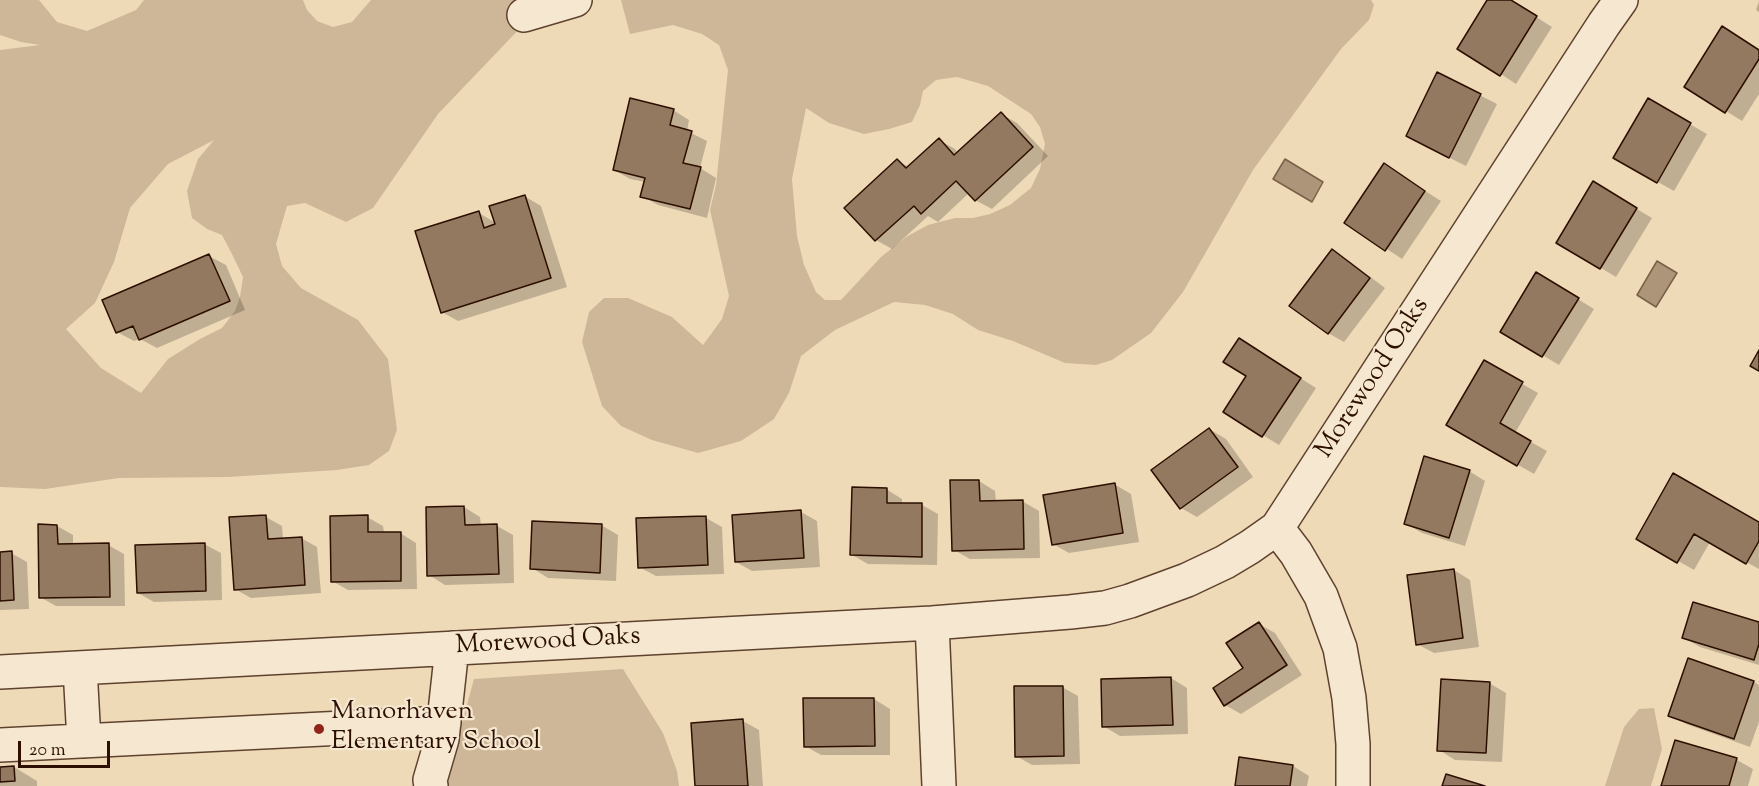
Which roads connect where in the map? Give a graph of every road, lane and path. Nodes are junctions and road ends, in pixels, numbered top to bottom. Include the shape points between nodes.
1 (575, 0) edge
2 (1622, 0) edge
3 (524, 15) dead end
4 (1277, 528) junction
5 (932, 623) junction
6 (452, 648) junction
7 (80, 668) junction
8 (0, 672) edge
9 (444, 723) junction
10 (84, 741) junction
11 (0, 745) edge
12 (422, 784) edge
13 (939, 786) edge
14 (1353, 786) edge

1 - 3 street
2 - 4 street, Morewood Oaks
4 - 5 street, Morewood Oaks via 1225,562 1130,602 1070,612
4 - 14 street via 1321,596 1340,648 1350,710
5 - 6 street, Morewood Oaks
5 - 13 street
6 - 7 street, Morewood Oaks
6 - 9 street
7 - 8 street, Morewood Oaks
7 - 10 street
9 - 10 street
9 - 12 street via 442,739
10 - 11 street

